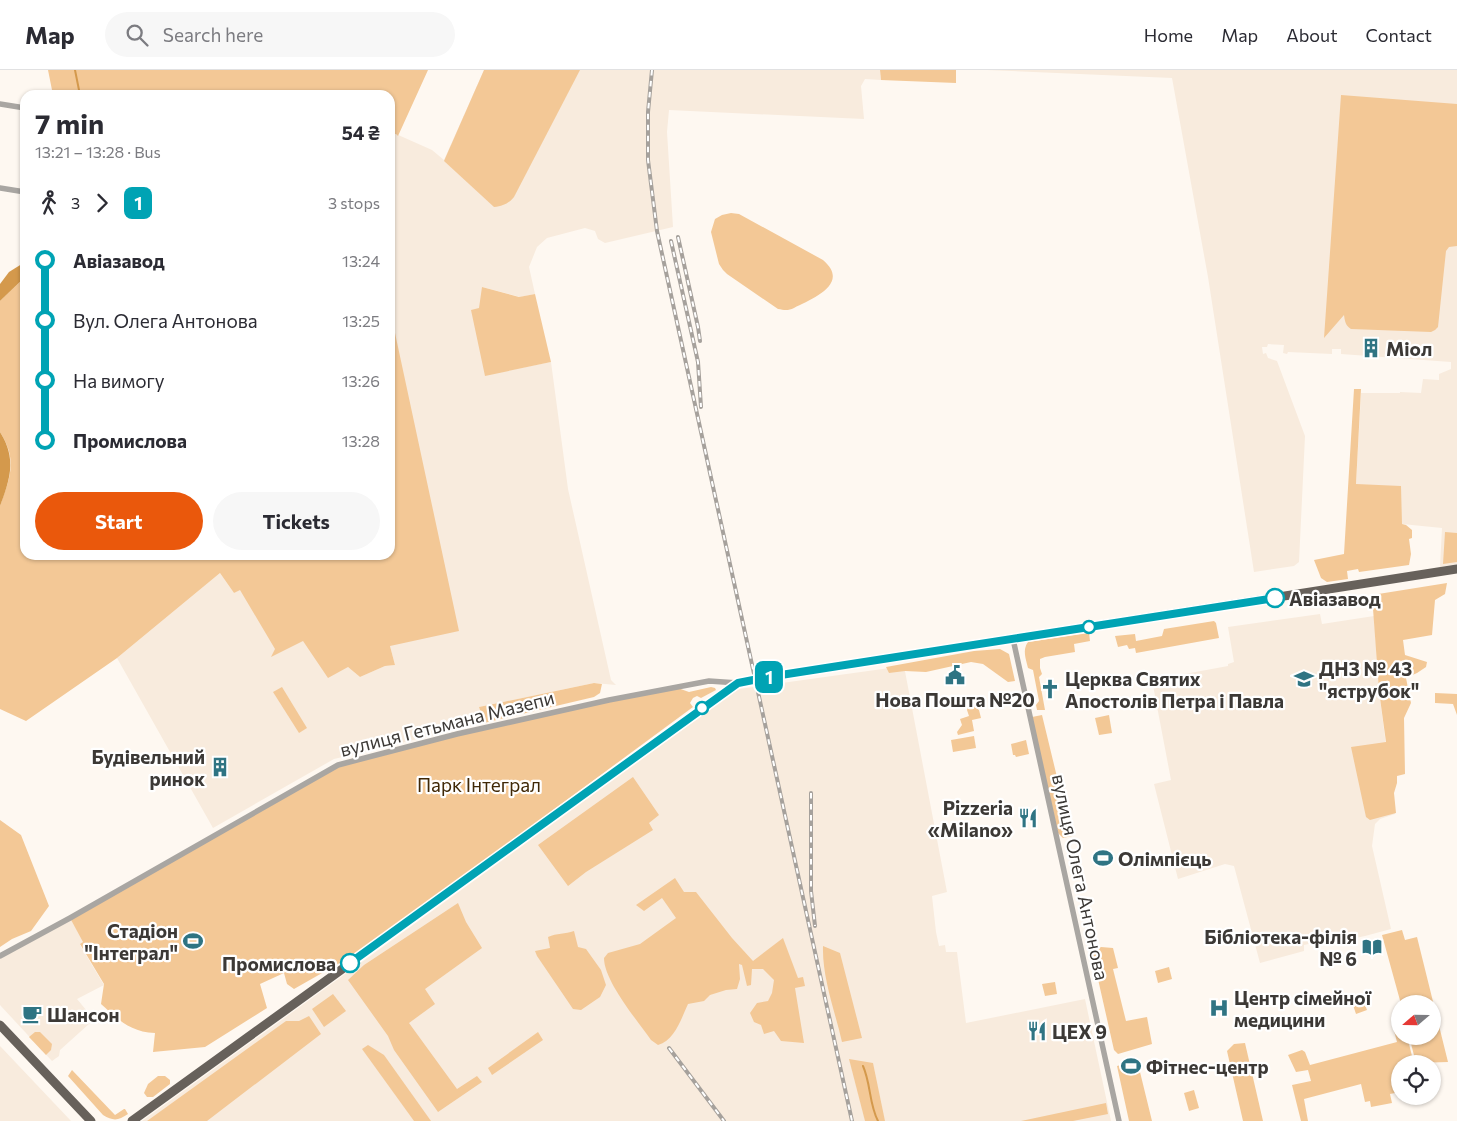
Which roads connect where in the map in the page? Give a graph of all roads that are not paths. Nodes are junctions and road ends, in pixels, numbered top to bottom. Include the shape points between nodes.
1 (0, 104) edge
2 (20, 107) edge
3 (0, 188) edge
4 (20, 191) edge
5 (1457, 569) edge
6 (1013, 639) junction
7 (738, 683) junction
8 (0, 956) edge
9 (0, 1025) edge
10 (91, 1121) edge
11 (132, 1121) edge
12 (1119, 1121) edge

1 - 2 street
3 - 4 street
5 - 6 main road, вулиця Гетьмана Мазепи
6 - 7 main road, вулиця Гетьмана Мазепи
6 - 12 street, вулиця Олега Антонова
7 - 8 street, вулиця Гетьмана Мазепи via 709,681 609,700 338,765
7 - 11 main road, вулиця Гетьмана Мазепи
9 - 10 main road

